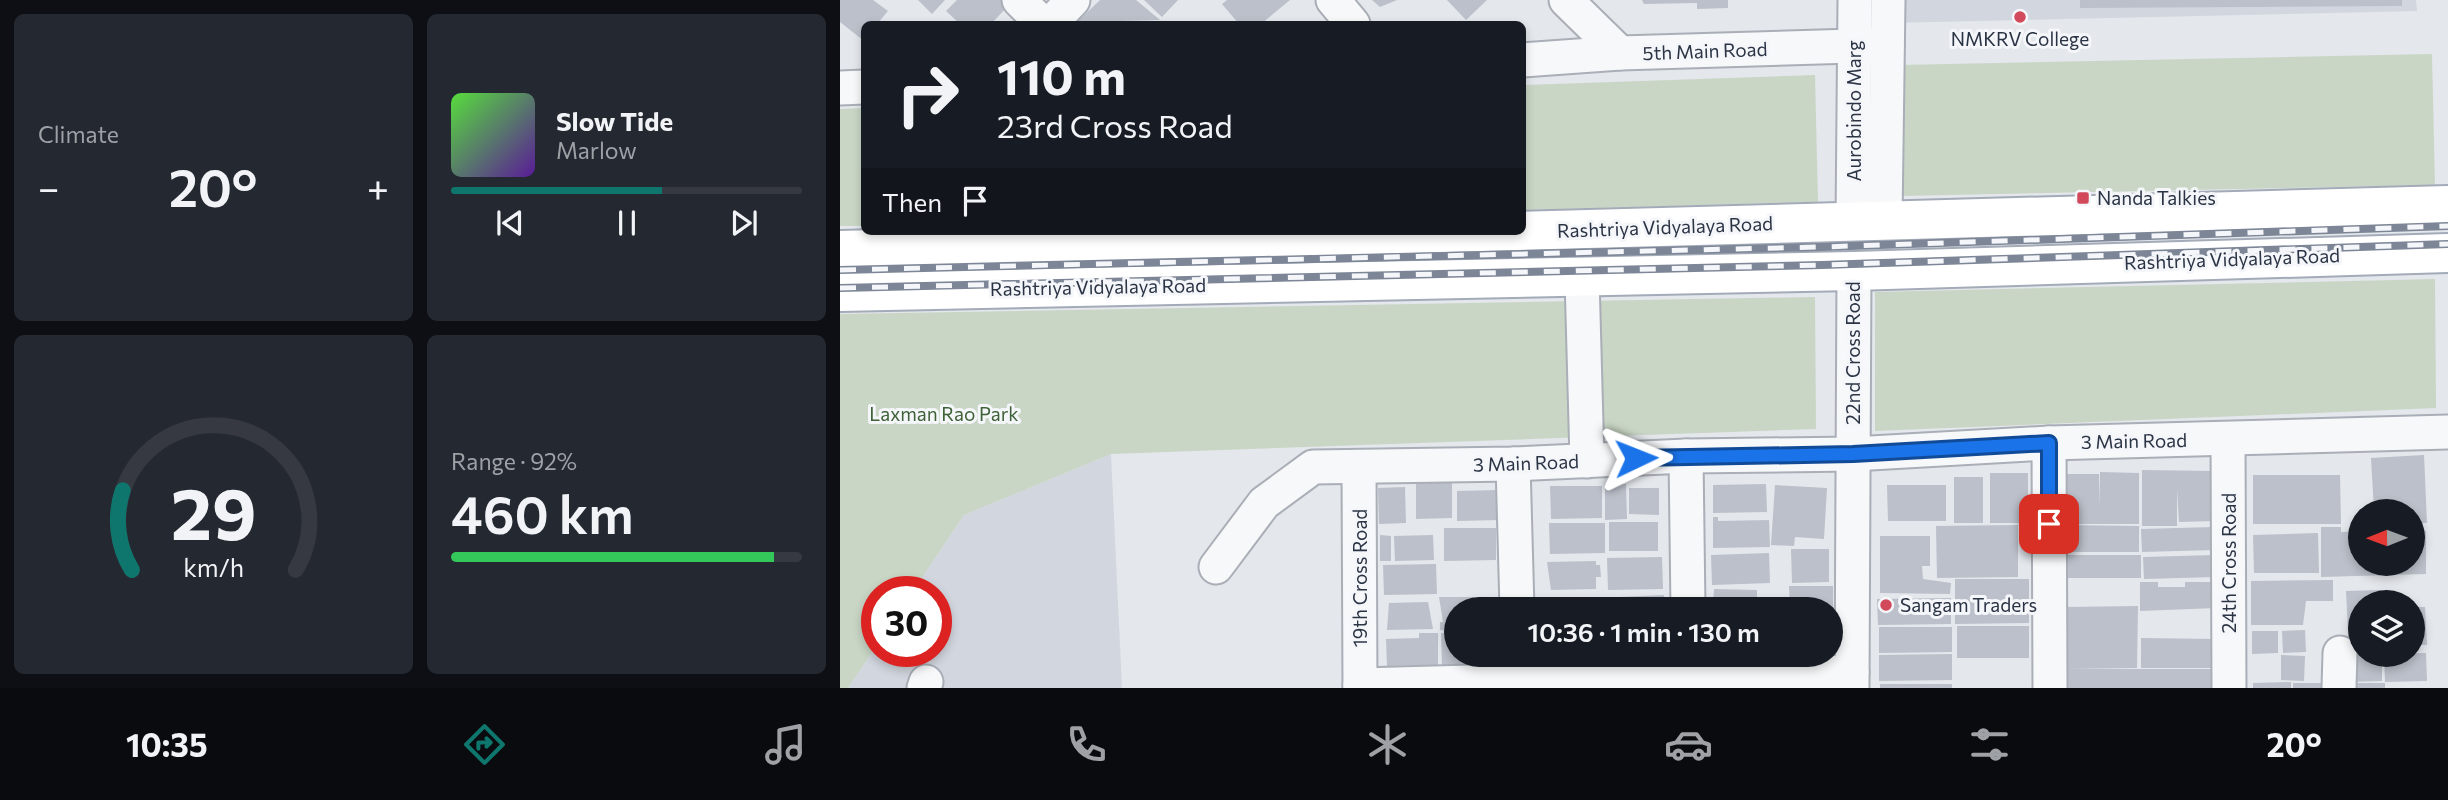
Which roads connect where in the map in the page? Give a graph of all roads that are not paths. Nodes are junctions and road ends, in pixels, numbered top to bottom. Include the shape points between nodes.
1 (1019, 0) edge
2 (1073, 0) edge
3 (1333, 0) edge
4 (1566, 0) edge
5 (1855, 0) edge
6 (1888, 0) edge
7 (1040, 21) edge
8 (1053, 21) edge
9 (1350, 21) edge
10 (1887, 45) junction
11 (1854, 46) junction
12 (1620, 53) junction
13 (1526, 60) edge
14 (861, 87) edge
15 (840, 88) edge
16 (2448, 205) edge
17 (1869, 222) junction
18 (1526, 231) edge
19 (1391, 235) edge
20 (840, 250) edge
21 (2448, 253) edge
22 (1854, 271) junction
23 (1583, 277) junction
24 (840, 292) edge
25 (2448, 432) edge
26 (2228, 439) junction
27 (2049, 443) junction
28 (1853, 454) junction
29 (1686, 456) junction
30 (1587, 461) junction
31 (1513, 464) junction
32 (1359, 467) junction
33 (1216, 567) dead end
34 (1517, 597) edge
35 (1688, 597) edge
36 (2340, 653) dead end
37 (1519, 667) edge
38 (1678, 667) edge
39 (1710, 667) edge
40 (1852, 680) edge
41 (1601, 683) edge
42 (1360, 686) edge
43 (2050, 688) edge
44 (2229, 688) edge
45 (2339, 688) edge

1 - 7 street
2 - 8 street
3 - 9 street
4 - 12 street
5 - 11 street, Aurobindo Marg
6 - 10 street, Aurobindo Marg
10 - 11 street, 5th Main Road
10 - 17 street, Aurobindo Marg
11 - 12 street, 5th Main Road
11 - 17 street, Aurobindo Marg
12 - 13 street, 5th Main Road
14 - 15 street
16 - 17 main road, Rashtriya Vidyalaya Road
17 - 18 main road, Rashtriya Vidyalaya Road
19 - 20 main road, Rashtriya Vidyalaya Road
21 - 22 main road, Rashtriya Vidyalaya Road
22 - 23 main road, Rashtriya Vidyalaya Road
22 - 28 street, 22nd Cross Road
23 - 24 main road, Rashtriya Vidyalaya Road
23 - 30 street
25 - 26 street, 3 Main Road
26 - 27 street, 3 Main Road
26 - 44 street, 24th Cross Road
27 - 28 street, 3 Main Road
27 - 43 street
28 - 29 street, 3 Main Road
28 - 40 street, 22nd Cross Road
29 - 30 street, 3 Main Road
29 - 35 street
30 - 31 street, 3 Main Road
31 - 32 street, 3 Main Road
31 - 34 street
32 - 33 street, 3 Main Road via 1313,467 1264,503
32 - 42 street, 19th Cross Road
36 - 45 street
37 - 41 street
37 - 42 street
38 - 41 street
39 - 40 street

